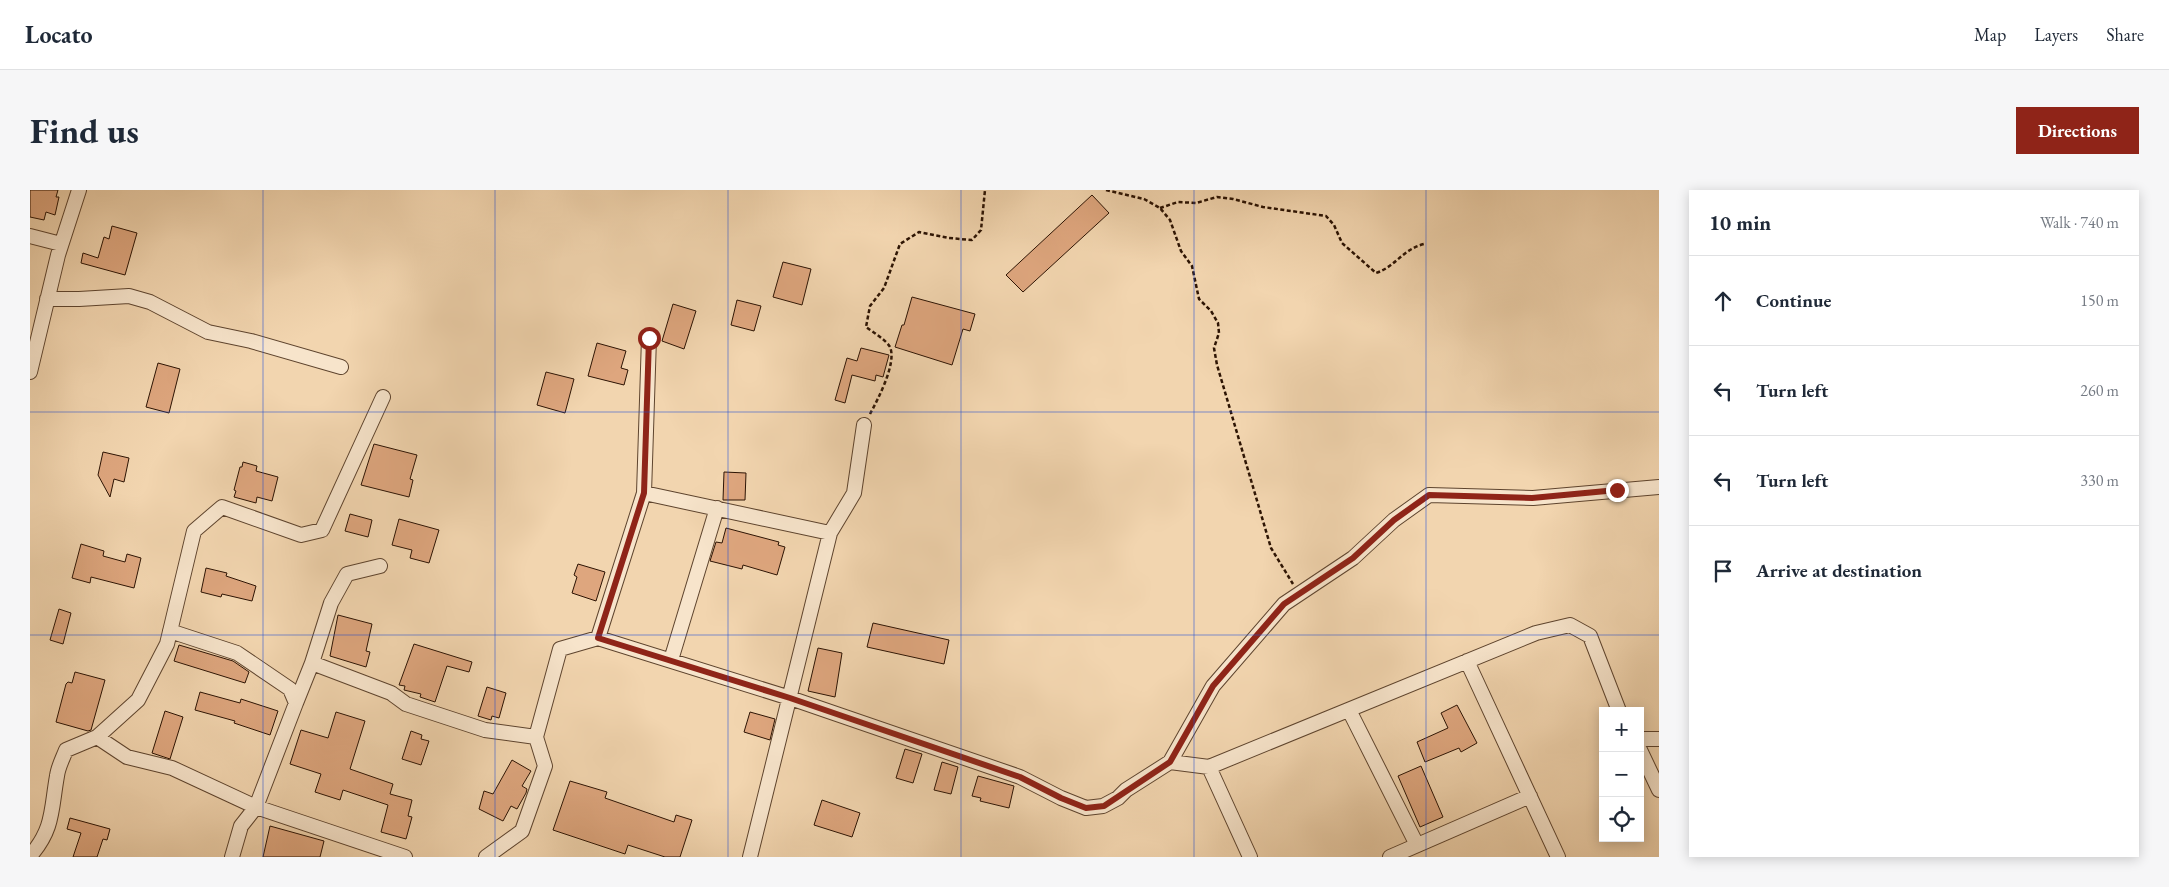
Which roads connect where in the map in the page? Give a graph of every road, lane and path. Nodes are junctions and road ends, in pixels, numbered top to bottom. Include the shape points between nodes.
1 (79, 190) edge
2 (985, 190) edge
3 (1106, 190) edge
4 (1160, 208) junction
5 (30, 236) edge
6 (62, 244) junction
7 (1424, 244) dead end
8 (47, 299) junction
9 (649, 338) dead end
10 (341, 367) dead end
11 (30, 372) edge
12 (383, 397) dead end
13 (864, 425) joint
14 (1659, 487) edge
15 (644, 493) junction
16 (717, 508) junction
17 (830, 534) junction
18 (380, 566) dead end
19 (1299, 594) junction
20 (170, 631) junction
21 (598, 638) junction
22 (671, 660) junction
23 (1467, 661) junction
24 (312, 663) junction
25 (790, 698) junction
26 (296, 703) junction
27 (1617, 707) edge
28 (1349, 710) junction
29 (97, 737) junction
30 (536, 737) junction
31 (1644, 739) edge
32 (1659, 739) edge
33 (1641, 752) edge
34 (1170, 762) junction
35 (1209, 767) junction
36 (1659, 790) edge
37 (1530, 796) junction
38 (256, 807) junction
39 (1418, 845) junction
40 (30, 856) edge
41 (232, 857) edge
42 (405, 857) edge
43 (486, 857) edge
44 (750, 857) edge
45 (1250, 857) edge
46 (1390, 857) edge
47 (1558, 857) edge

1 - 6 street
2 - 13 path via 982,230 972,240 919,232 900,244 884,288 870,306 866,327 889,346 892,357 880,396
3 - 4 path via 1144,199
4 - 7 path via 1217,197 1326,216 1342,243 1376,273 1385,270 1413,246
4 - 19 path via 1170,220 1181,251 1192,266 1199,299 1218,323 1219,333 1214,348 1217,364 1258,506 1271,548
5 - 6 street
6 - 8 street
8 - 10 street via 129,296 150,302 208,332
8 - 11 street
9 - 15 street
12 - 20 street via 322,530 302,536 222,507 194,531
13 - 17 street via 854,493
14 - 19 street via 1532,498 1429,495 1394,520 1353,558
15 - 16 street
15 - 21 street
16 - 17 street
16 - 22 street
17 - 25 street
18 - 24 street via 347,574 331,602
19 - 34 street via 1284,604 1213,686
20 - 26 street via 236,654 290,689
20 - 29 street via 167,644 138,700
21 - 22 street
21 - 30 street via 560,649
22 - 25 street
23 - 27 street via 1536,633 1570,625 1590,636
23 - 28 street
23 - 37 street
24 - 26 street
24 - 30 street via 391,693 406,704 485,730
25 - 34 street via 1020,777 1086,808 1104,806
25 - 44 street
26 - 38 street
28 - 35 street
28 - 39 street
29 - 38 street via 127,757 172,768
29 - 40 street via 66,750 57,774 52,817 43,842
30 - 43 street via 545,766 522,831
31 - 32 street
33 - 36 street
34 - 35 street
35 - 45 street
37 - 39 street
37 - 47 street
38 - 41 street via 240,826
38 - 42 street
39 - 46 street

